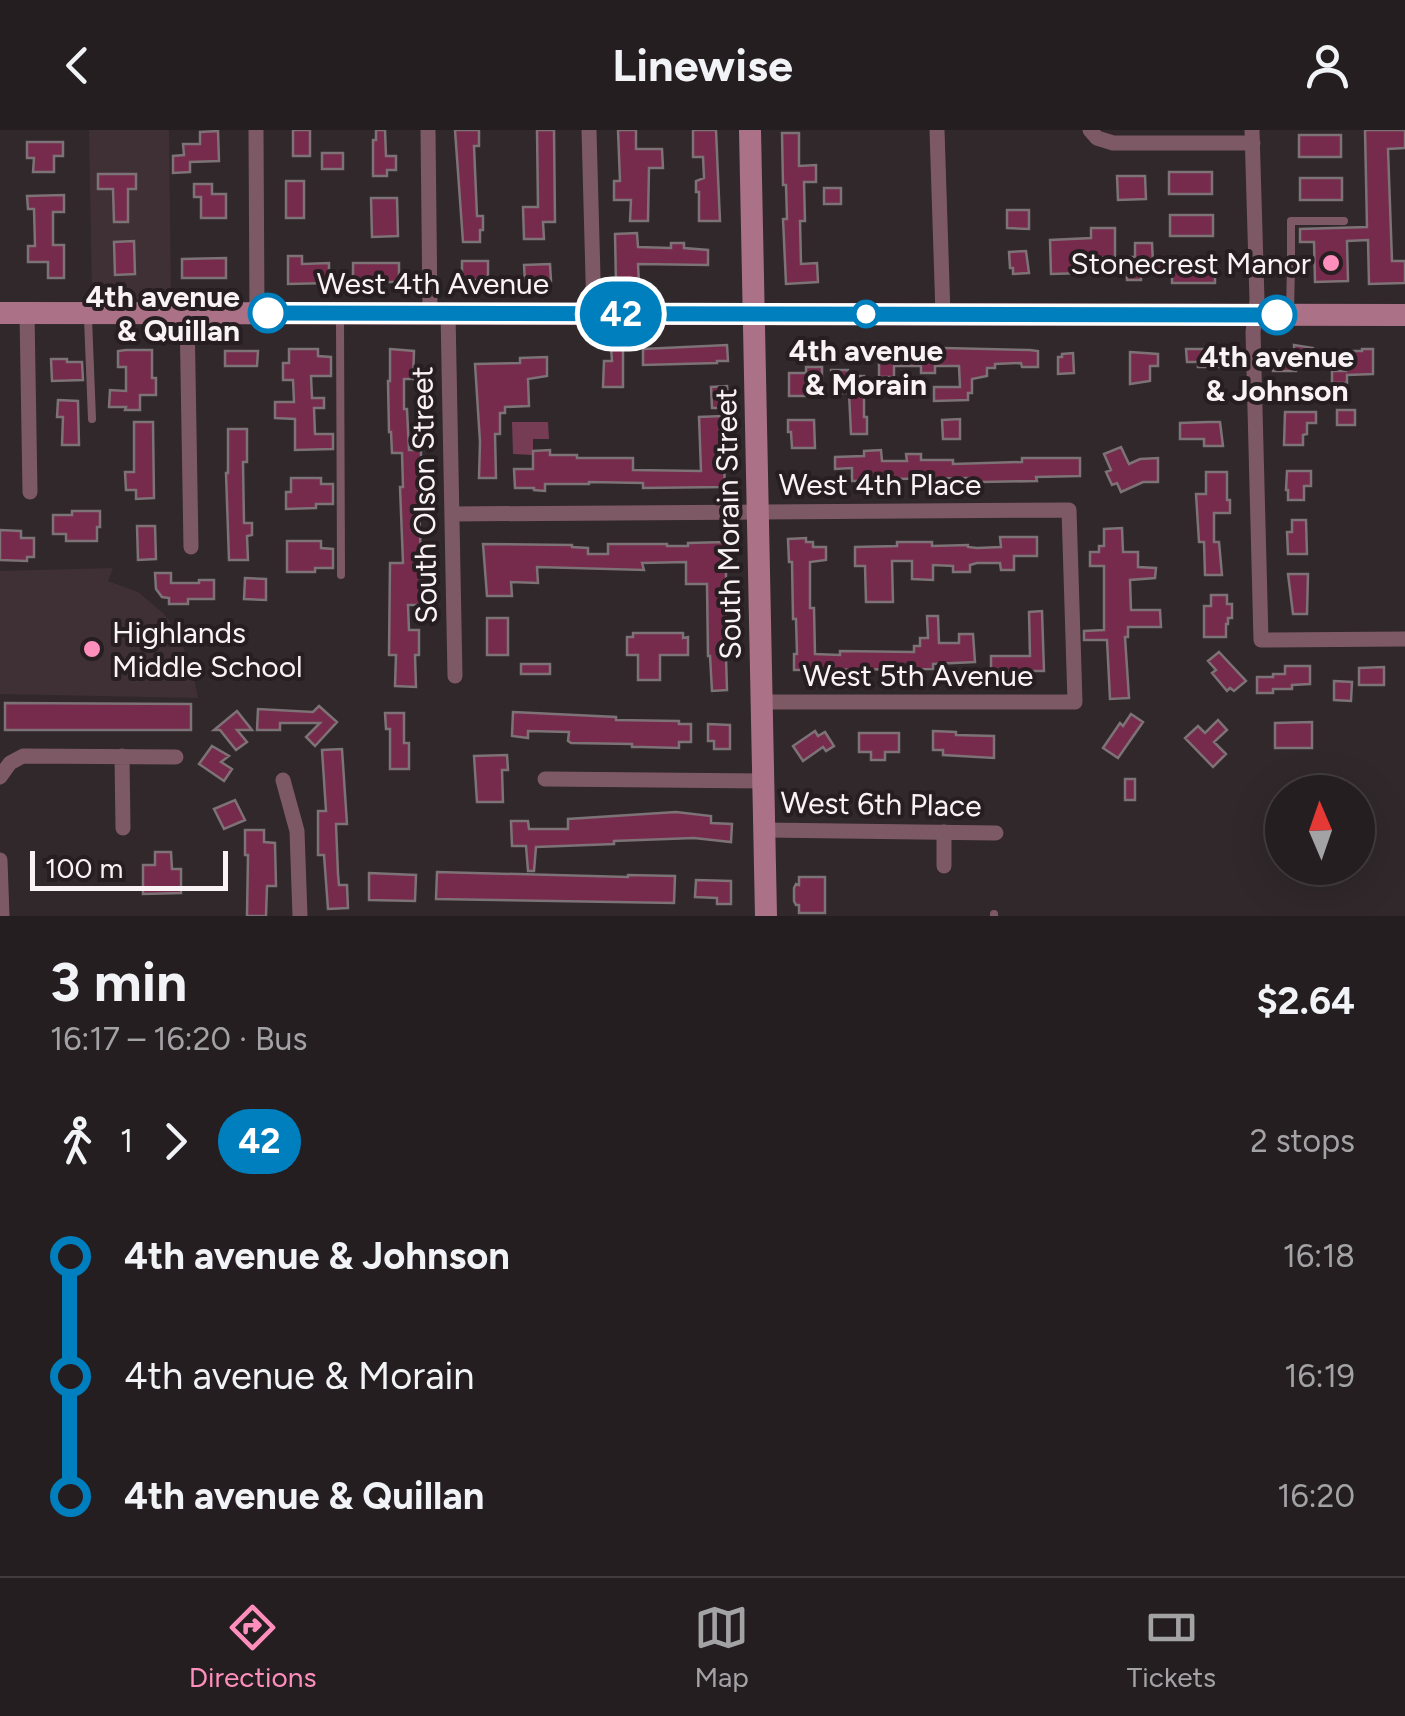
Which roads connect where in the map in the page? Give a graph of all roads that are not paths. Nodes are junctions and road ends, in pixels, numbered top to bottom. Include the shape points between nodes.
1 (256, 130) edge
2 (428, 130) edge
3 (588, 130) edge
4 (750, 130) edge
5 (937, 130) edge
6 (1094, 134) edge
7 (1252, 136) edge
8 (1344, 221) dead end
9 (1256, 264) junction
10 (1291, 264) junction
11 (0, 312) edge
12 (27, 313) junction
13 (88, 313) junction
14 (187, 313) junction
15 (258, 313) junction
16 (340, 313) junction
17 (439, 313) junction
18 (594, 314) junction
19 (754, 314) junction
20 (943, 314) junction
21 (1255, 315) junction
22 (1290, 315) junction
23 (1405, 315) edge
24 (92, 419) dead end
25 (30, 492) dead end
26 (757, 513) junction
27 (452, 514) junction
28 (192, 547) dead end
29 (341, 574) dead end
30 (1405, 639) edge
31 (455, 676) dead end
32 (762, 702) junction
33 (1075, 702) joint
34 (122, 756) junction
35 (176, 756) dead end
36 (2, 772) edge
37 (545, 779) dead end
38 (283, 780) dead end
39 (764, 781) junction
40 (123, 828) dead end
41 (764, 830) junction
42 (944, 832) junction
43 (996, 832) dead end
44 (0, 860) edge
45 (944, 866) dead end
46 (2, 916) edge
47 (300, 916) edge
48 (766, 916) edge

1 - 15 street
2 - 17 street, South Olson Street
3 - 18 street
4 - 19 street, South Morain Street
5 - 20 street
6 - 7 street via 1119,143
7 - 9 street
8 - 10 lane via 1291,221
9 - 10 lane
9 - 21 street
10 - 22 lane
11 - 12 street, West 4th Avenue
12 - 13 street, West 4th Avenue
12 - 25 street
13 - 14 street, West 4th Avenue
13 - 24 lane
14 - 15 street, West 4th Avenue
14 - 28 street
15 - 16 street, West 4th Avenue
16 - 17 street, West 4th Avenue
16 - 29 lane
17 - 18 street, West 4th Avenue
17 - 27 street, South Olson Street
18 - 19 street, West 4th Avenue
19 - 20 street, West 4th Avenue
19 - 26 street, South Morain Street
20 - 21 street, West 4th Avenue
21 - 22 street, West 4th Avenue
21 - 30 street via 1261,640
22 - 23 street, West 4th Avenue
26 - 27 street, West 4th Place
26 - 32 street, South Morain Street
26 - 33 street, West 4th Place via 1069,510
27 - 31 street, South Olson Street
32 - 33 street, West 5th Avenue
32 - 39 street, South Morain Street
34 - 35 street
34 - 36 street via 23,756
34 - 40 street
37 - 39 street
38 - 47 street via 298,831
39 - 41 street, South Morain Street
41 - 42 street, West 6th Place
41 - 48 street, South Morain Street
42 - 43 street, West 6th Place
42 - 45 street
44 - 46 street

